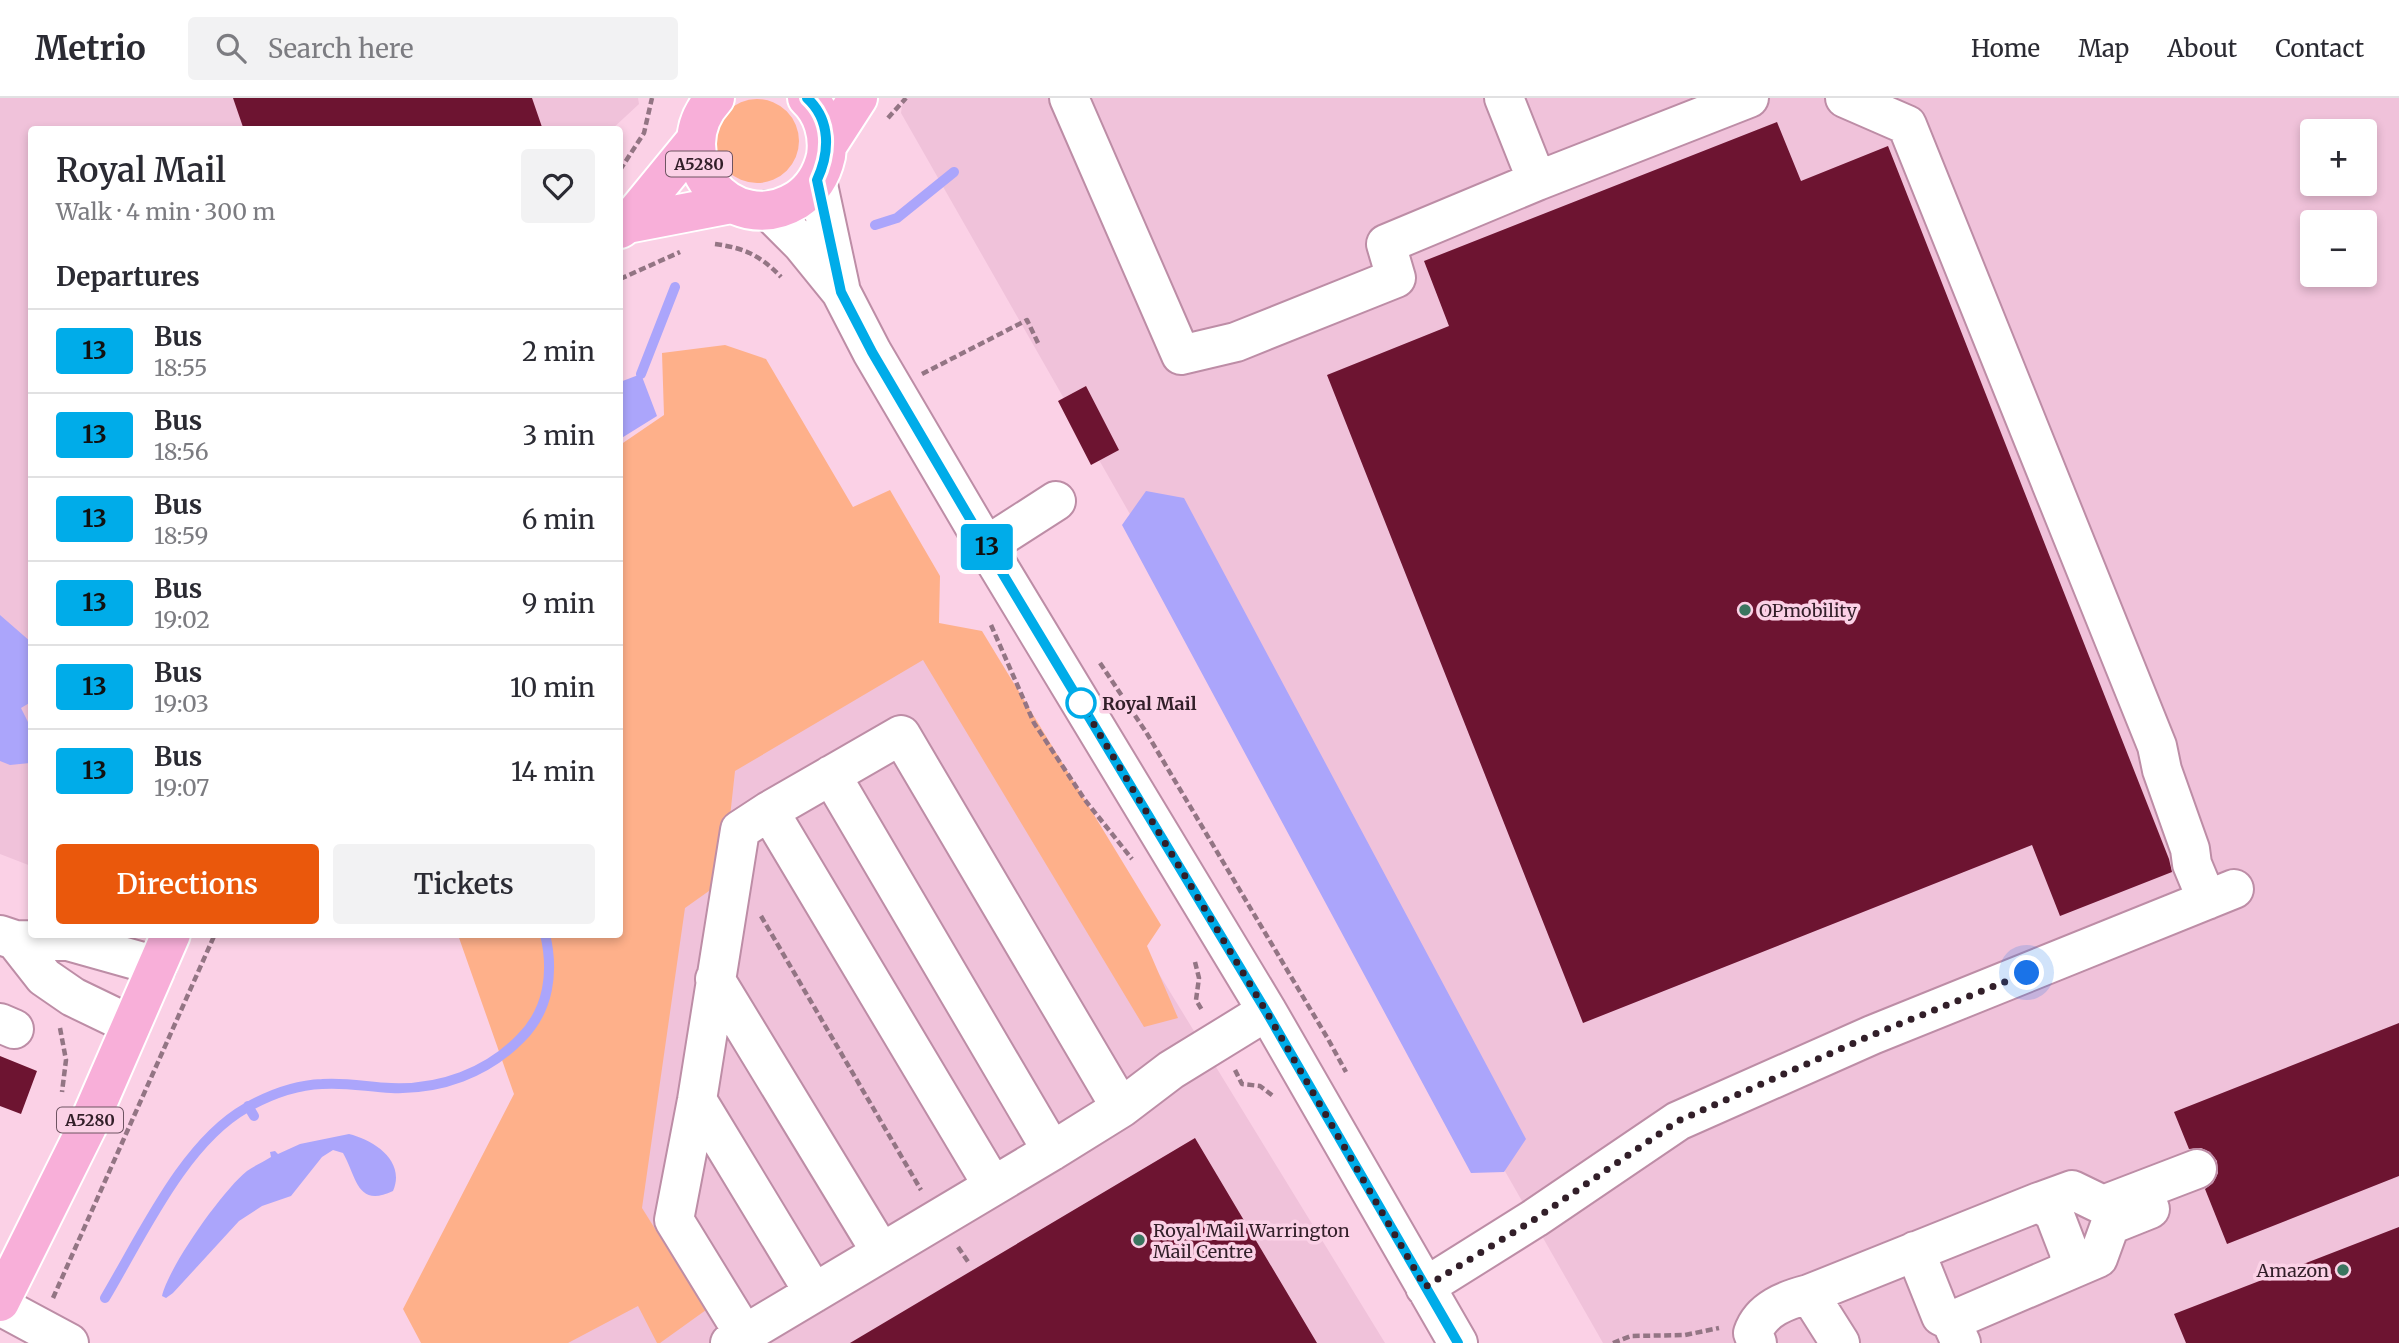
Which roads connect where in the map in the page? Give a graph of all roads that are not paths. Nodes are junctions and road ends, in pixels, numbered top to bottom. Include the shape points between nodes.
1 (807, 98) edge
2 (1069, 98) edge
3 (1504, 98) edge
4 (1749, 98) edge
5 (1845, 98) edge
6 (870, 113) edge
7 (700, 117) edge
8 (822, 163) junction
9 (1537, 181) junction
10 (750, 207) junction
11 (623, 227) edge
12 (841, 292) junction
13 (1056, 500) dead end
14 (986, 546) junction
15 (831, 775) junction
16 (769, 811) junction
17 (8, 937) edge
18 (164, 950) edge
19 (715, 979) junction
20 (1266, 1011) junction
21 (131, 1025) junction
22 (697, 1100) junction
23 (1121, 1108) junction
24 (1052, 1151) junction
25 (993, 1186) junction
26 (2039, 1202) junction
27 (1915, 1251) junction
28 (881, 1252) junction
29 (2070, 1270) junction
30 (1425, 1287) junction
31 (814, 1293) junction
32 (1809, 1294) junction
33 (0, 1304) edge
34 (1757, 1332) edge
35 (1956, 1332) edge
36 (737, 1339) edge
37 (69, 1343) edge
38 (1458, 1343) edge
39 (1840, 1343) edge

1 - 8 main road via 824,125
2 - 9 street via 1181,355 1236,342 1396,278 1386,244
3 - 9 street
4 - 9 street
5 - 30 street via 1907,125 2157,746 2192,864 2220,894 1872,1035 1678,1121
6 - 8 main road, A5280
7 - 10 main road, A5280 via 697,160 704,178 716,192
7 - 11 main road, A5280
8 - 10 main road, A5280 via 804,195 787,205
8 - 12 street
10 - 11 main road, A5280
10 - 12 street via 802,244
12 - 14 street
13 - 14 street
14 - 20 street
15 - 16 street
15 - 23 street via 901,735
15 - 24 street
16 - 19 street via 740,830
16 - 25 street
17 - 18 street
17 - 21 street via 44,977 73,997
18 - 21 main road, A5280
19 - 22 street
19 - 28 street
20 - 23 street via 1171,1070
20 - 30 street
21 - 33 main road, A5280 via 87,1127
22 - 31 street
22 - 36 street via 674,1220
23 - 24 street
24 - 25 street
25 - 28 street
26 - 27 street
26 - 29 street via 2054,1213 2069,1252
26 - 29 street via 2072,1190 2104,1205 2201,1178 2110,1225 2098,1258
27 - 32 street
27 - 35 street via 1941,1316
28 - 31 street
29 - 35 street
30 - 38 street
31 - 36 street
32 - 34 street via 1787,1299
32 - 39 street
33 - 37 street

